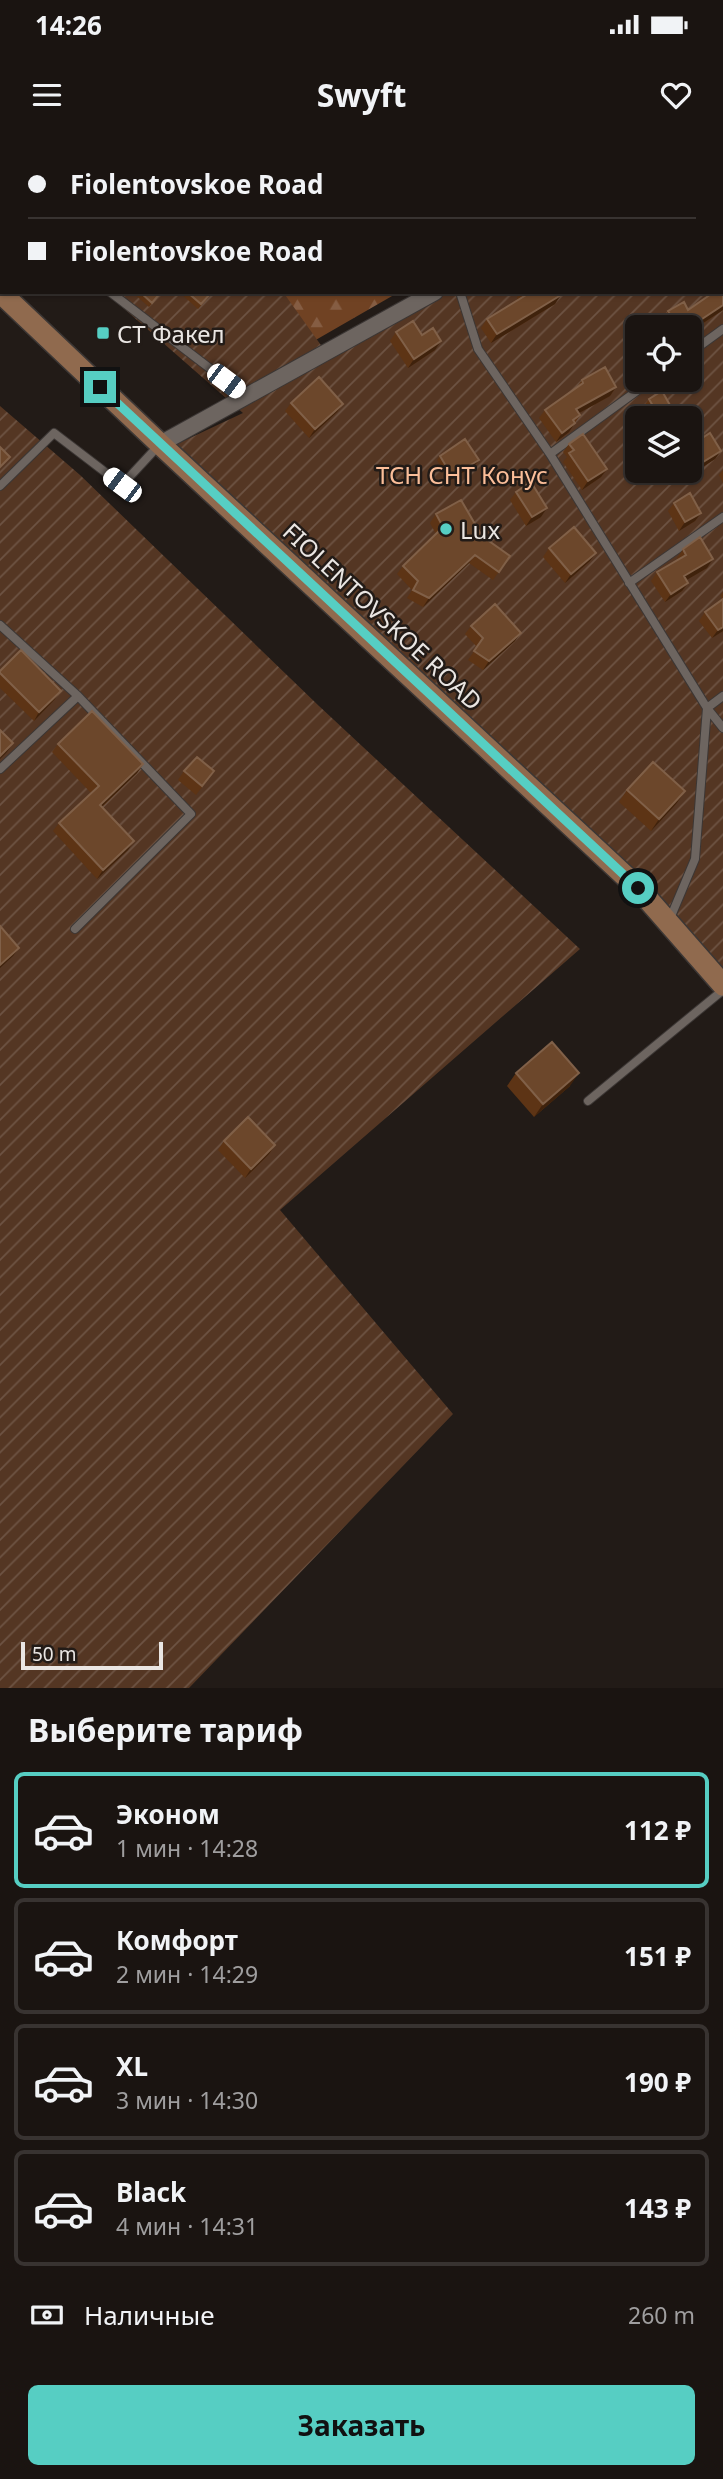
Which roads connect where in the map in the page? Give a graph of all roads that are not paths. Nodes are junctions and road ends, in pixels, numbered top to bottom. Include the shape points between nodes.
1 (2, 294) edge
2 (113, 294) edge
3 (431, 294) edge
4 (461, 294) edge
5 (723, 328) edge
6 (702, 344) edge
7 (635, 392) edge
8 (246, 396) junction
9 (160, 444) junction
10 (550, 454) junction
11 (0, 486) edge
12 (723, 517) edge
13 (629, 583) junction
14 (0, 625) edge
15 (78, 696) junction
16 (723, 696) edge
17 (707, 708) junction
18 (723, 728) edge
19 (0, 769) edge
20 (668, 921) junction
21 (75, 929) dead end
22 (723, 988) edge
23 (588, 1101) dead end

1 - 9 main road, FIOLENTOVSKOE ROAD
2 - 8 lane
3 - 8 street
4 - 10 lane via 478,349
5 - 6 lane
7 - 10 lane
8 - 9 street
9 - 11 lane via 122,485 54,433
9 - 20 main road, FIOLENTOVSKOE ROAD via 638,888
10 - 13 lane
12 - 13 lane
13 - 17 lane
14 - 15 lane
15 - 19 lane
15 - 21 lane via 191,814
16 - 17 lane
17 - 18 lane
17 - 20 lane via 695,859
20 - 22 main road, FIOLENTOVSKOE ROAD
22 - 23 lane

